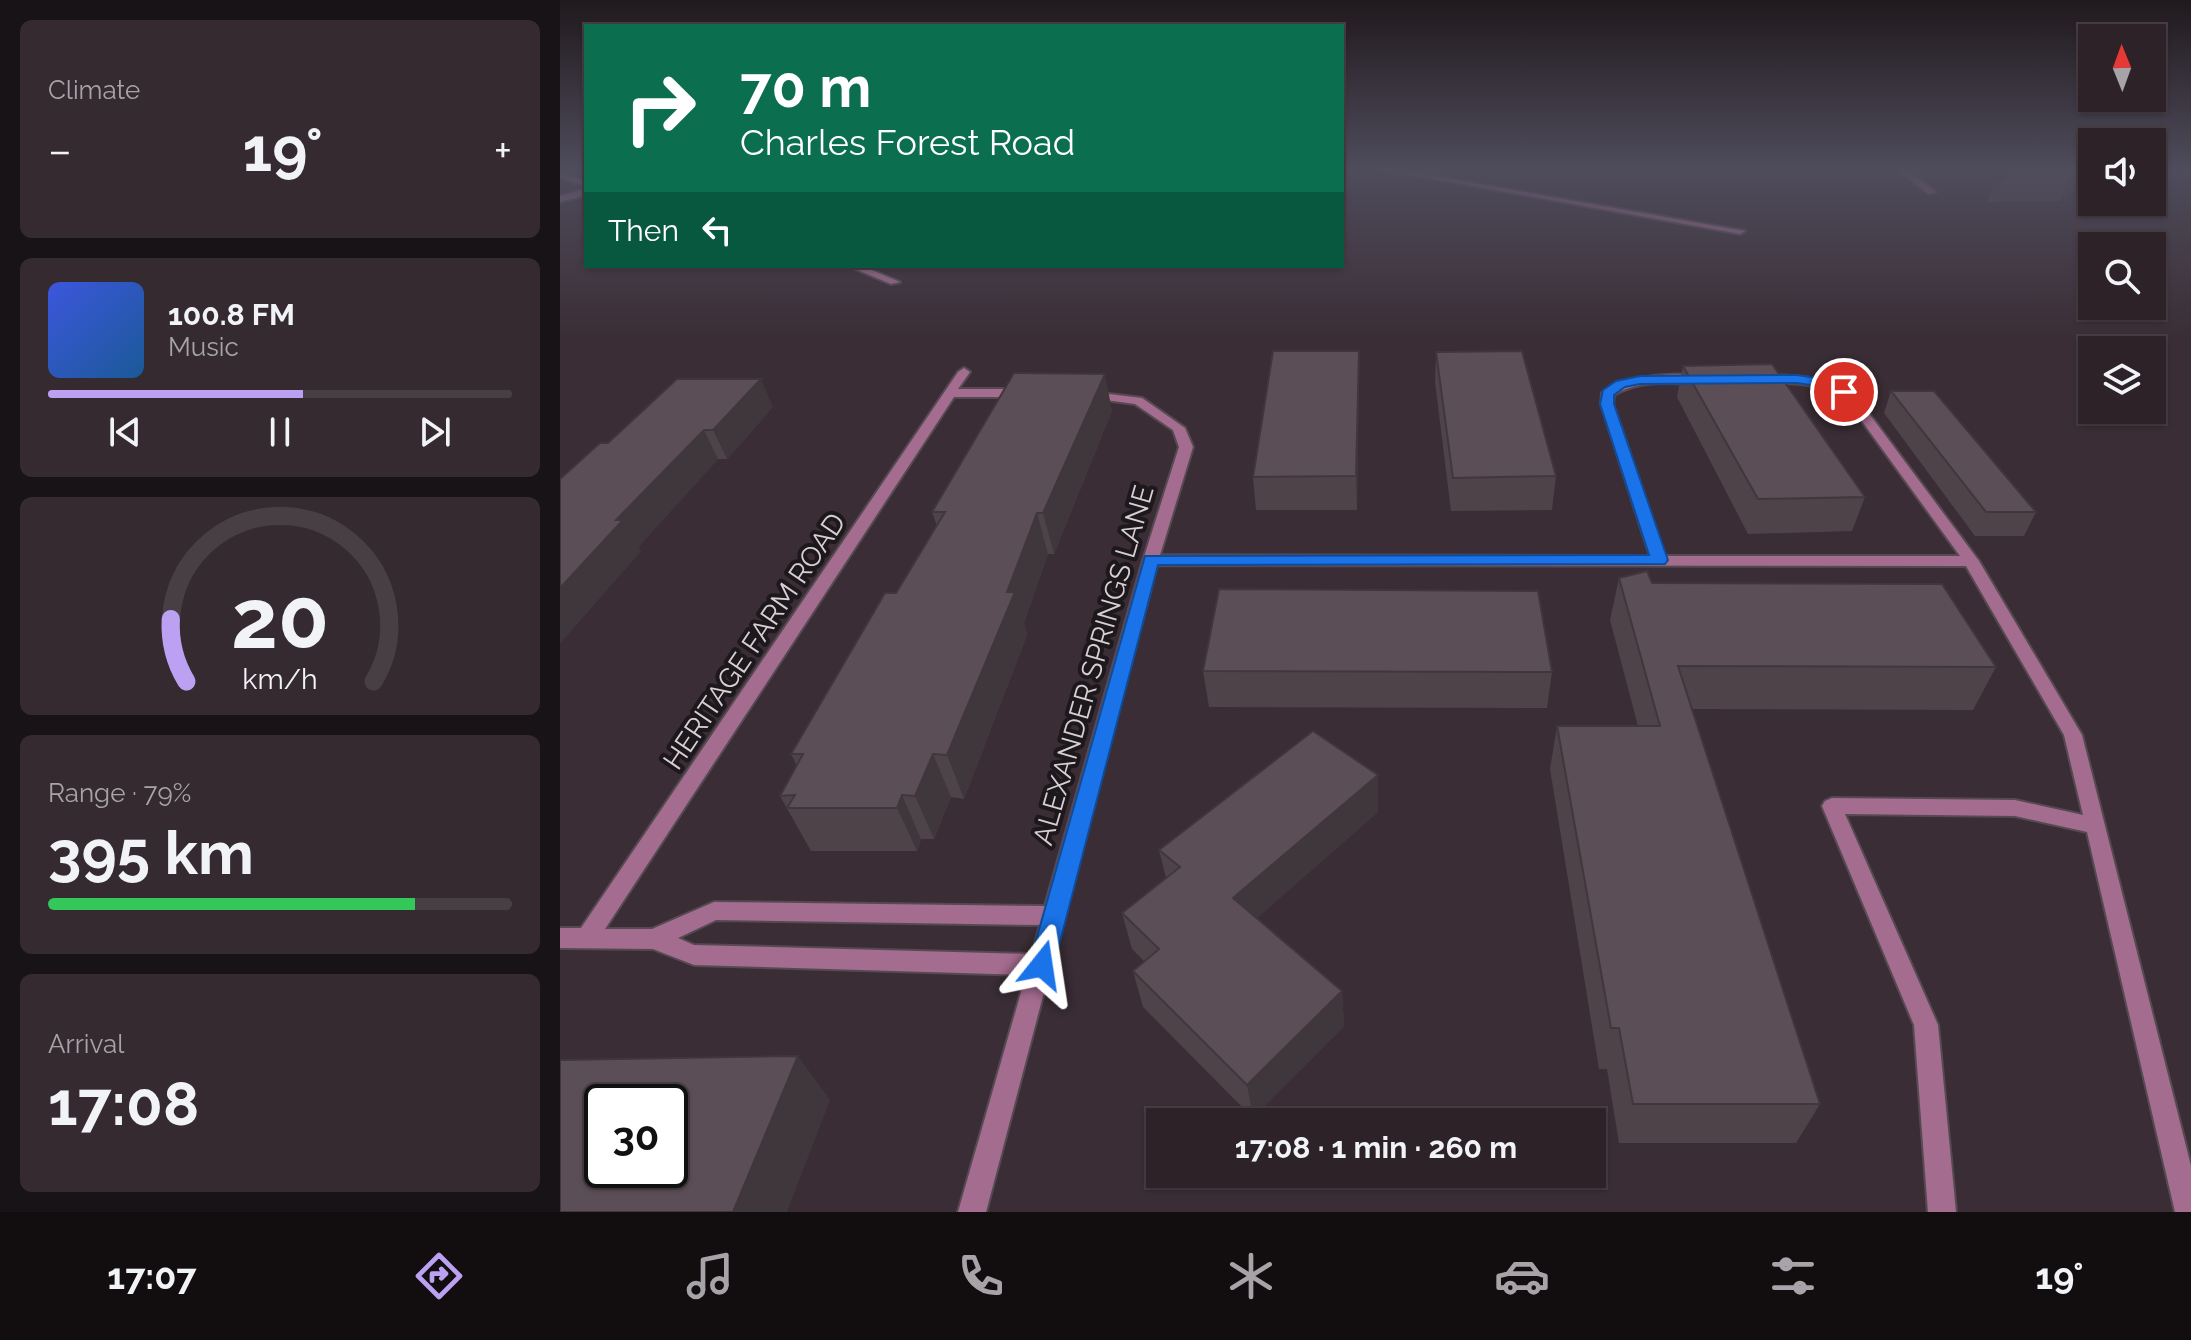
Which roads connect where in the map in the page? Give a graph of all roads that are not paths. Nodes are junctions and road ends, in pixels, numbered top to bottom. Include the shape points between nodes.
1 (1714, 227) edge
2 (1740, 231) dead end
3 (858, 268) edge
4 (895, 282) dead end
5 (964, 372) dead end
6 (950, 393) junction
7 (1041, 393) edge
8 (1071, 394) edge
9 (1151, 560) junction
10 (1659, 560) junction
11 (1971, 561) junction
12 (2095, 826) junction
13 (1055, 916) junction
14 (560, 938) edge
15 (587, 938) junction
16 (654, 939) junction
17 (1042, 965) junction
18 (972, 1212) edge
19 (1942, 1212) edge
20 (2189, 1212) edge

1 - 2 street
3 - 4 street
5 - 6 street, HERITAGE FARM ROAD
6 - 7 street
6 - 15 street, HERITAGE FARM ROAD
8 - 9 street, ALEXANDER SPRINGS LANE via 1138,401 1179,428 1186,447
9 - 10 street
9 - 13 street, ALEXANDER SPRINGS LANE
10 - 11 street
10 - 11 street via 1607,404 1608,393 1640,380 1797,379 1844,392
11 - 12 street via 2073,735
12 - 19 street via 2015,808 1832,806 1926,1025
12 - 20 street
13 - 16 street via 714,911
13 - 17 street, ALEXANDER SPRINGS LANE
14 - 15 street
15 - 16 street
16 - 17 street via 694,955
17 - 18 street, ALEXANDER SPRINGS LANE

